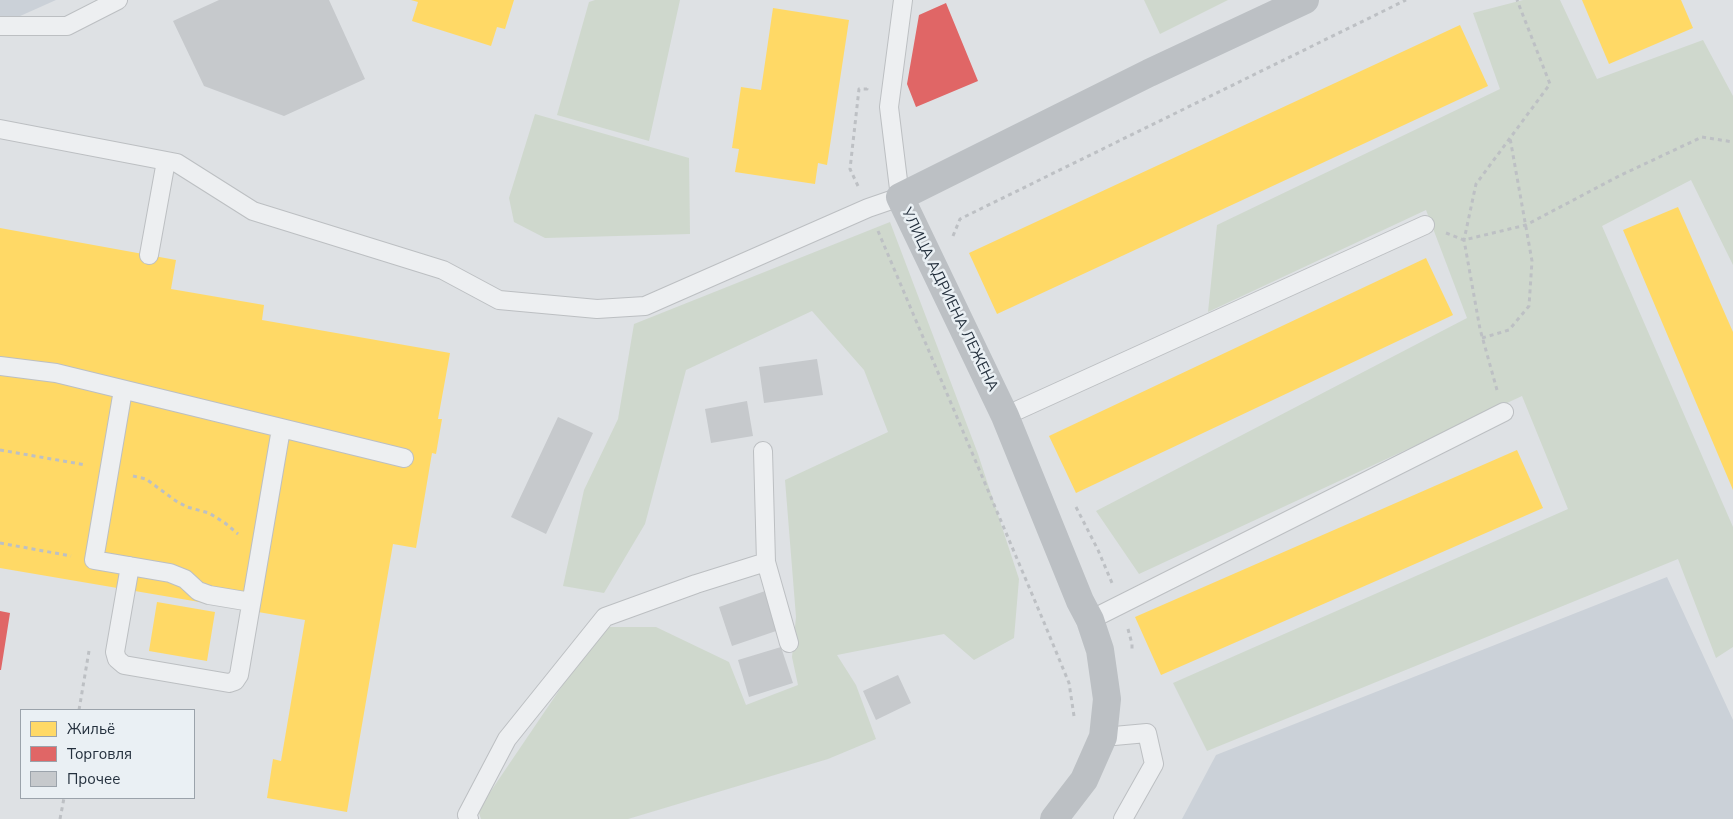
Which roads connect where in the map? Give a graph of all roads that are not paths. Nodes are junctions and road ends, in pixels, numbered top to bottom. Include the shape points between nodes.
1 (118, 0) edge
2 (903, 0) edge
3 (1305, 0) edge
4 (0, 26) edge
5 (0, 129) edge
6 (166, 161) junction
7 (900, 197) junction
8 (1425, 225) dead end
9 (148, 255) dead end
10 (0, 366) edge
11 (123, 390) junction
12 (1504, 412) road end
13 (1005, 416) junction
14 (281, 429) junction
15 (763, 451) dead end
16 (404, 458) dead end
17 (766, 562) junction
18 (130, 566) junction
19 (251, 602) junction
20 (1090, 620) junction
21 (789, 643) dead end
22 (1102, 737) junction
23 (469, 819) edge
24 (1054, 819) edge
25 (1123, 819) edge

1 - 4 lane via 67,26
2 - 7 lane via 890,107
3 - 7 street, УЛИЦА АДРИЕНА ЛЕЖЕНА via 1149,73
5 - 6 lane
6 - 7 lane via 177,163 253,211 443,270 499,300 597,309 645,306
6 - 9 lane
7 - 13 street, УЛИЦА АДРИЕНА ЛЕЖЕНА
8 - 13 lane
10 - 11 lane via 56,373
11 - 14 lane
11 - 18 lane via 94,560
12 - 20 lane
13 - 20 street, УЛИЦА АДРИЕНА ЛЕЖЕНА
14 - 16 lane
14 - 19 lane
15 - 17 lane
17 - 21 lane
17 - 23 lane via 605,617 508,739 467,815
18 - 19 lane via 178,575 209,596
18 - 19 lane via 115,652 124,665 229,683 235,681
20 - 22 street, УЛИЦА АДРИЕНА ЛЕЖЕНА via 1100,650 1107,699
22 - 24 street, УЛИЦА АДРИЕНА ЛЕЖЕНА via 1084,780
22 - 25 lane via 1147,733 1154,764

